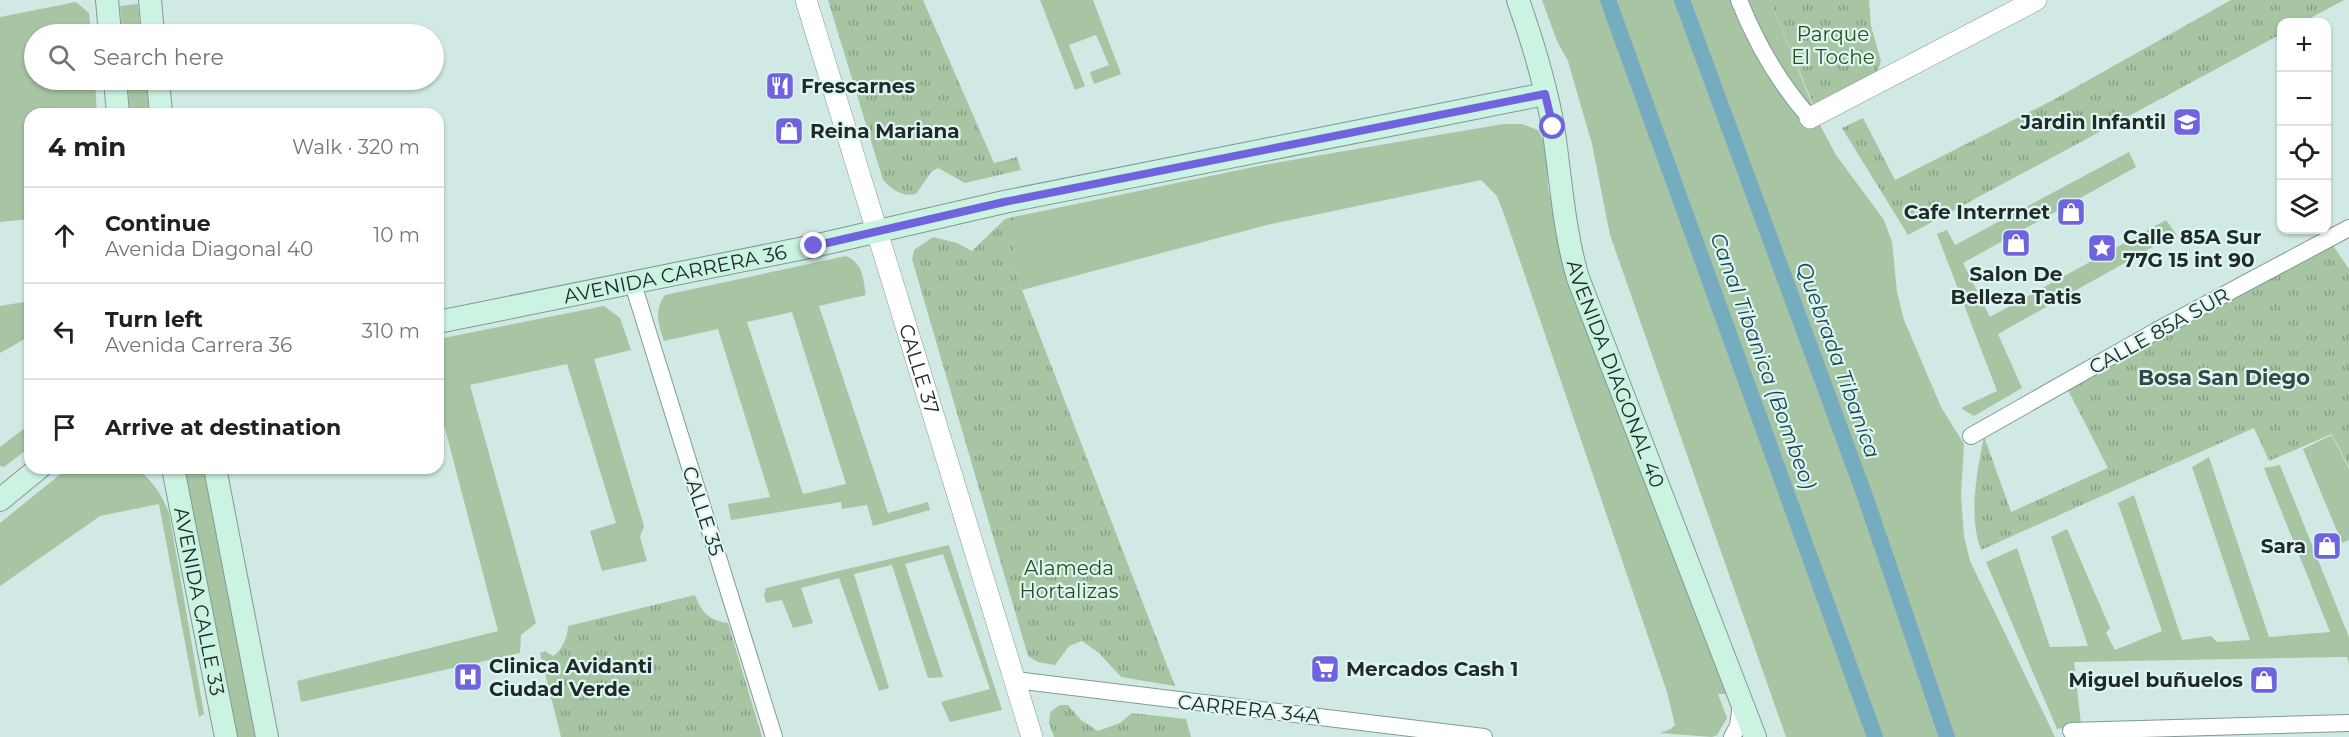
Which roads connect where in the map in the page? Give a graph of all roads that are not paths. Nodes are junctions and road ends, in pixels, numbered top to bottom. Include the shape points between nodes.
1 (107, 0) edge
2 (150, 0) edge
3 (806, 0) edge
4 (1518, 0) edge
5 (1739, 0) edge
6 (2036, 0) edge
7 (109, 24) edge
8 (152, 24) edge
9 (116, 90) edge
10 (159, 90) edge
11 (1545, 94) junction
12 (117, 108) edge
13 (160, 108) edge
14 (1810, 118) joint
15 (2349, 228) edge
16 (878, 231) junction
17 (633, 284) junction
18 (444, 321) edge
19 (1971, 436) dead end
20 (32, 474) edge
21 (174, 474) edge
22 (216, 474) edge
23 (0, 500) edge
24 (1015, 680) junction
25 (1740, 694) junction
26 (2349, 723) edge
27 (2071, 731) dead end
28 (226, 737) edge
29 (267, 737) edge
30 (774, 737) edge
31 (1032, 737) edge
32 (1484, 737) edge
33 (1732, 737) edge
34 (1755, 737) edge

1 - 7 main road
2 - 8 main road
3 - 16 street, CALLE 37
4 - 11 main road, AVENIDA DIAGONAL 40
5 - 14 street via 1777,75
6 - 14 street
9 - 12 main road
10 - 13 main road
11 - 16 main road, AVENIDA CARRERA 36 via 1004,202
11 - 25 main road, AVENIDA DIAGONAL 40 via 1578,278
15 - 19 street, CALLE 85A SUR
16 - 17 main road, AVENIDA CARRERA 36
16 - 24 street, CALLE 37
17 - 18 main road, AVENIDA CARRERA 36
17 - 30 street, CALLE 35
20 - 23 main road
21 - 28 main road, AVENIDA CALLE 33
22 - 29 main road, AVENIDA CALLE 33
24 - 31 street, CALLE 37
24 - 32 street, CARRERA 34A
25 - 33 street via 1741,710
25 - 34 main road, AVENIDA DIAGONAL 40
26 - 27 street

